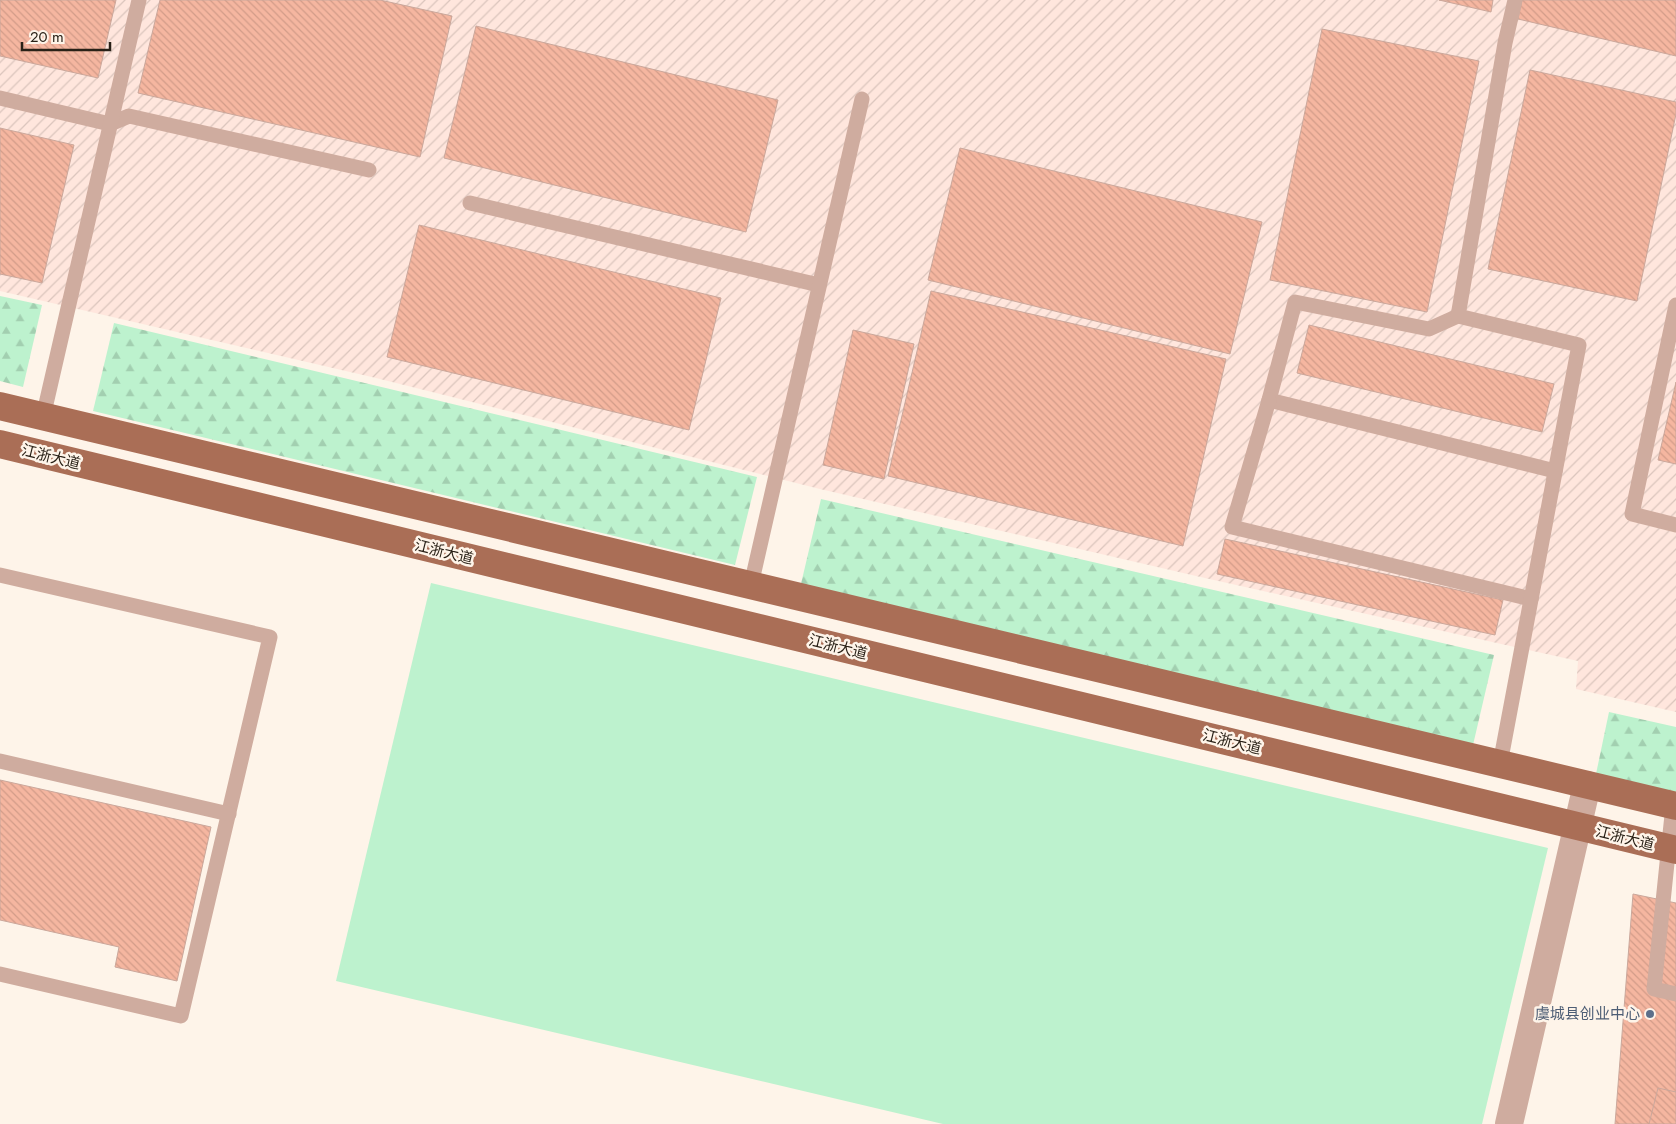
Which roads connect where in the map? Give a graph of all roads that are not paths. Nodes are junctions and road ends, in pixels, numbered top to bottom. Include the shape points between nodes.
1 (139, 0) edge
2 (1515, 0) edge
3 (0, 98) edge
4 (862, 99) dead end
5 (110, 124) junction
6 (369, 170) dead end
7 (470, 203) dead end
8 (819, 285) junction
9 (1676, 305) edge
10 (1458, 316) junction
11 (1269, 400) junction
12 (0, 406) edge
13 (43, 417) junction
14 (0, 444) edge
15 (1555, 471) junction
16 (1676, 525) edge
17 (0, 575) edge
18 (751, 585) junction
19 (1531, 599) junction
20 (0, 761) edge
21 (1500, 764) junction
22 (1587, 785) junction
23 (1675, 806) edge
24 (229, 814) junction
25 (1578, 826) junction
26 (1672, 849) edge
27 (0, 974) edge
28 (1676, 994) edge
29 (1509, 1124) edge

1 - 5 lane
2 - 10 lane
3 - 5 lane
4 - 8 lane
5 - 6 lane via 129,116
5 - 13 lane
7 - 8 lane
8 - 18 lane
9 - 16 lane via 1632,514
10 - 11 lane via 1429,330 1295,302
10 - 15 lane via 1579,345
11 - 15 lane
11 - 19 lane via 1232,527
12 - 13 main road
13 - 18 main road
14 - 25 main road, 江浙大道
15 - 19 lane
17 - 24 lane via 270,637
18 - 21 main road
19 - 21 lane
20 - 24 lane
21 - 22 main road
22 - 23 main road
22 - 25 street
23 - 26 lane
24 - 27 lane via 181,1016
25 - 26 main road, 江浙大道
25 - 29 street
26 - 28 lane via 1654,989

